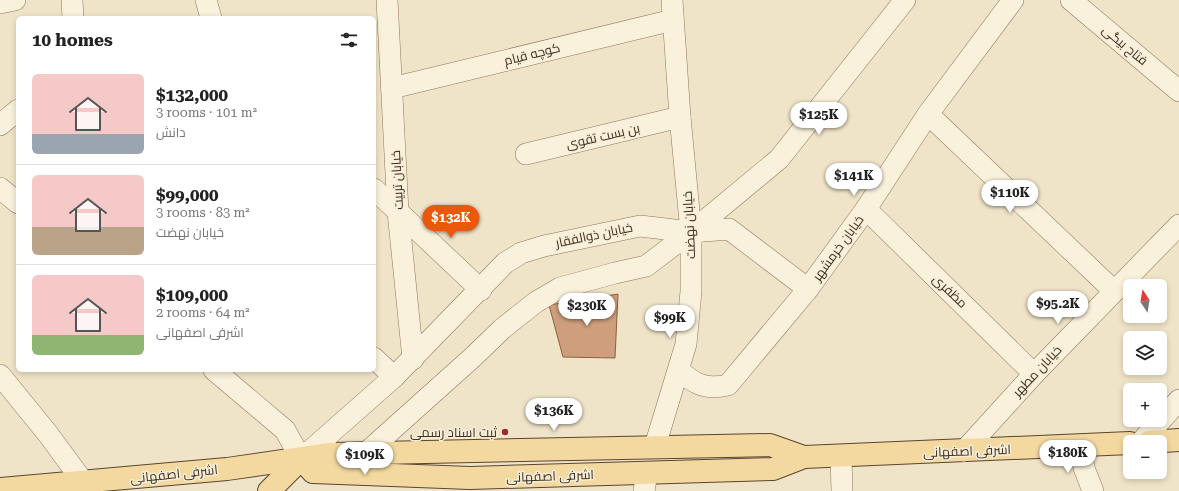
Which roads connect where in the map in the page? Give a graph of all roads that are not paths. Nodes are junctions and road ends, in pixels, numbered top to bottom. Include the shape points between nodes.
1 (15, 0) edge
2 (72, 0) edge
3 (206, 0) edge
4 (386, 0) edge
5 (905, 0) edge
6 (1013, 0) edge
7 (1071, 0) edge
8 (0, 3) edge
9 (673, 10) edge
10 (73, 16) edge
11 (210, 16) edge
12 (392, 88) junction
13 (1179, 91) edge
14 (16, 112) edge
15 (928, 114) junction
16 (680, 117) junction
17 (0, 125) edge
18 (526, 154) dead end
19 (0, 188) edge
20 (376, 191) edge
21 (16, 201) edge
22 (866, 209) junction
23 (398, 212) junction
24 (1179, 224) edge
25 (691, 232) junction
26 (808, 289) junction
27 (481, 290) junction
28 (1114, 291) junction
29 (413, 359) junction
30 (376, 360) edge
31 (679, 370) junction
32 (216, 372) edge
33 (1034, 374) junction
34 (0, 375) edge
35 (394, 378) junction
36 (1179, 400) edge
37 (1148, 435) edge
38 (1179, 440) edge
39 (1167, 441) edge
40 (1123, 443) edge
41 (655, 446) junction
42 (1081, 446) junction
43 (964, 451) junction
44 (367, 452) junction
45 (841, 457) junction
46 (804, 458) junction
47 (301, 459) junction
48 (341, 474) junction
49 (645, 482) edge
50 (84, 483) junction
51 (470, 485) edge
52 (0, 489) edge
53 (269, 491) edge
54 (323, 491) edge
55 (842, 491) edge
56 (1093, 491) edge

1 - 8 street
2 - 10 street
3 - 11 street
4 - 12 street, خیابان تربیت
5 - 25 street via 779,159
6 - 15 street, خیابان خرمشهر
7 - 13 street, فتاح بیگی
9 - 12 street, کوچه قیام
9 - 16 street, خیابان نهضت
12 - 23 street, خیابان تربیت
14 - 17 street
15 - 22 street, خیابان خرمشهر
15 - 28 street
16 - 18 street, بن بست تقوی
16 - 25 street, خیابان نهضت
19 - 21 street
20 - 23 street
22 - 26 street, خیابان خرمشهر
22 - 33 street, مظفری
23 - 27 street
23 - 29 street, خیابان تربیت
24 - 28 street, خیابان مطهر
25 - 26 street, خیابان ذوالفقار via 729,229
25 - 27 street, خیابان ذوالفقار via 640,226 544,246 522,253 505,263
25 - 31 street, خیابان نهضت via 691,291 686,344
25 - 44 street via 646,266 560,288 536,302 502,329
26 - 31 street, خیابان خرمشهر via 728,385 714,388 699,384
27 - 29 street, خیابان ذوالفقار
28 - 33 street, خیابان مطهر
29 - 35 street, خیابان ذوالفقار
30 - 35 street
31 - 41 street, خیابان نهضت
32 - 47 street via 284,430
33 - 43 street, خیابان مطهر
34 - 50 street
35 - 47 street, خیابان ذوالفقار
36 - 37 street
38 - 39 main road
40 - 42 main road, اشرفی اصفهانی
41 - 44 main road, اشرفی اصفهانی
41 - 46 main road, اشرفی اصفهانی via 770,445
42 - 43 main road, اشرفی اصفهانی
42 - 56 street via 1084,468
43 - 45 main road, اشرفی اصفهانی
44 - 47 main road, اشرفی اصفهانی
44 - 48 street
45 - 46 main road, اشرفی اصفهانی
45 - 55 street
46 - 49 main road, اشرفی اصفهانی via 773,469
47 - 48 main road, اشرفی اصفهانی via 313,472
47 - 50 main road, اشرفی اصفهانی
47 - 53 main road
48 - 51 main road, اشرفی اصفهانی
48 - 54 main road
49 - 51 main road, اشرفی اصفهانی
50 - 52 main road, اشرفی اصفهانی

